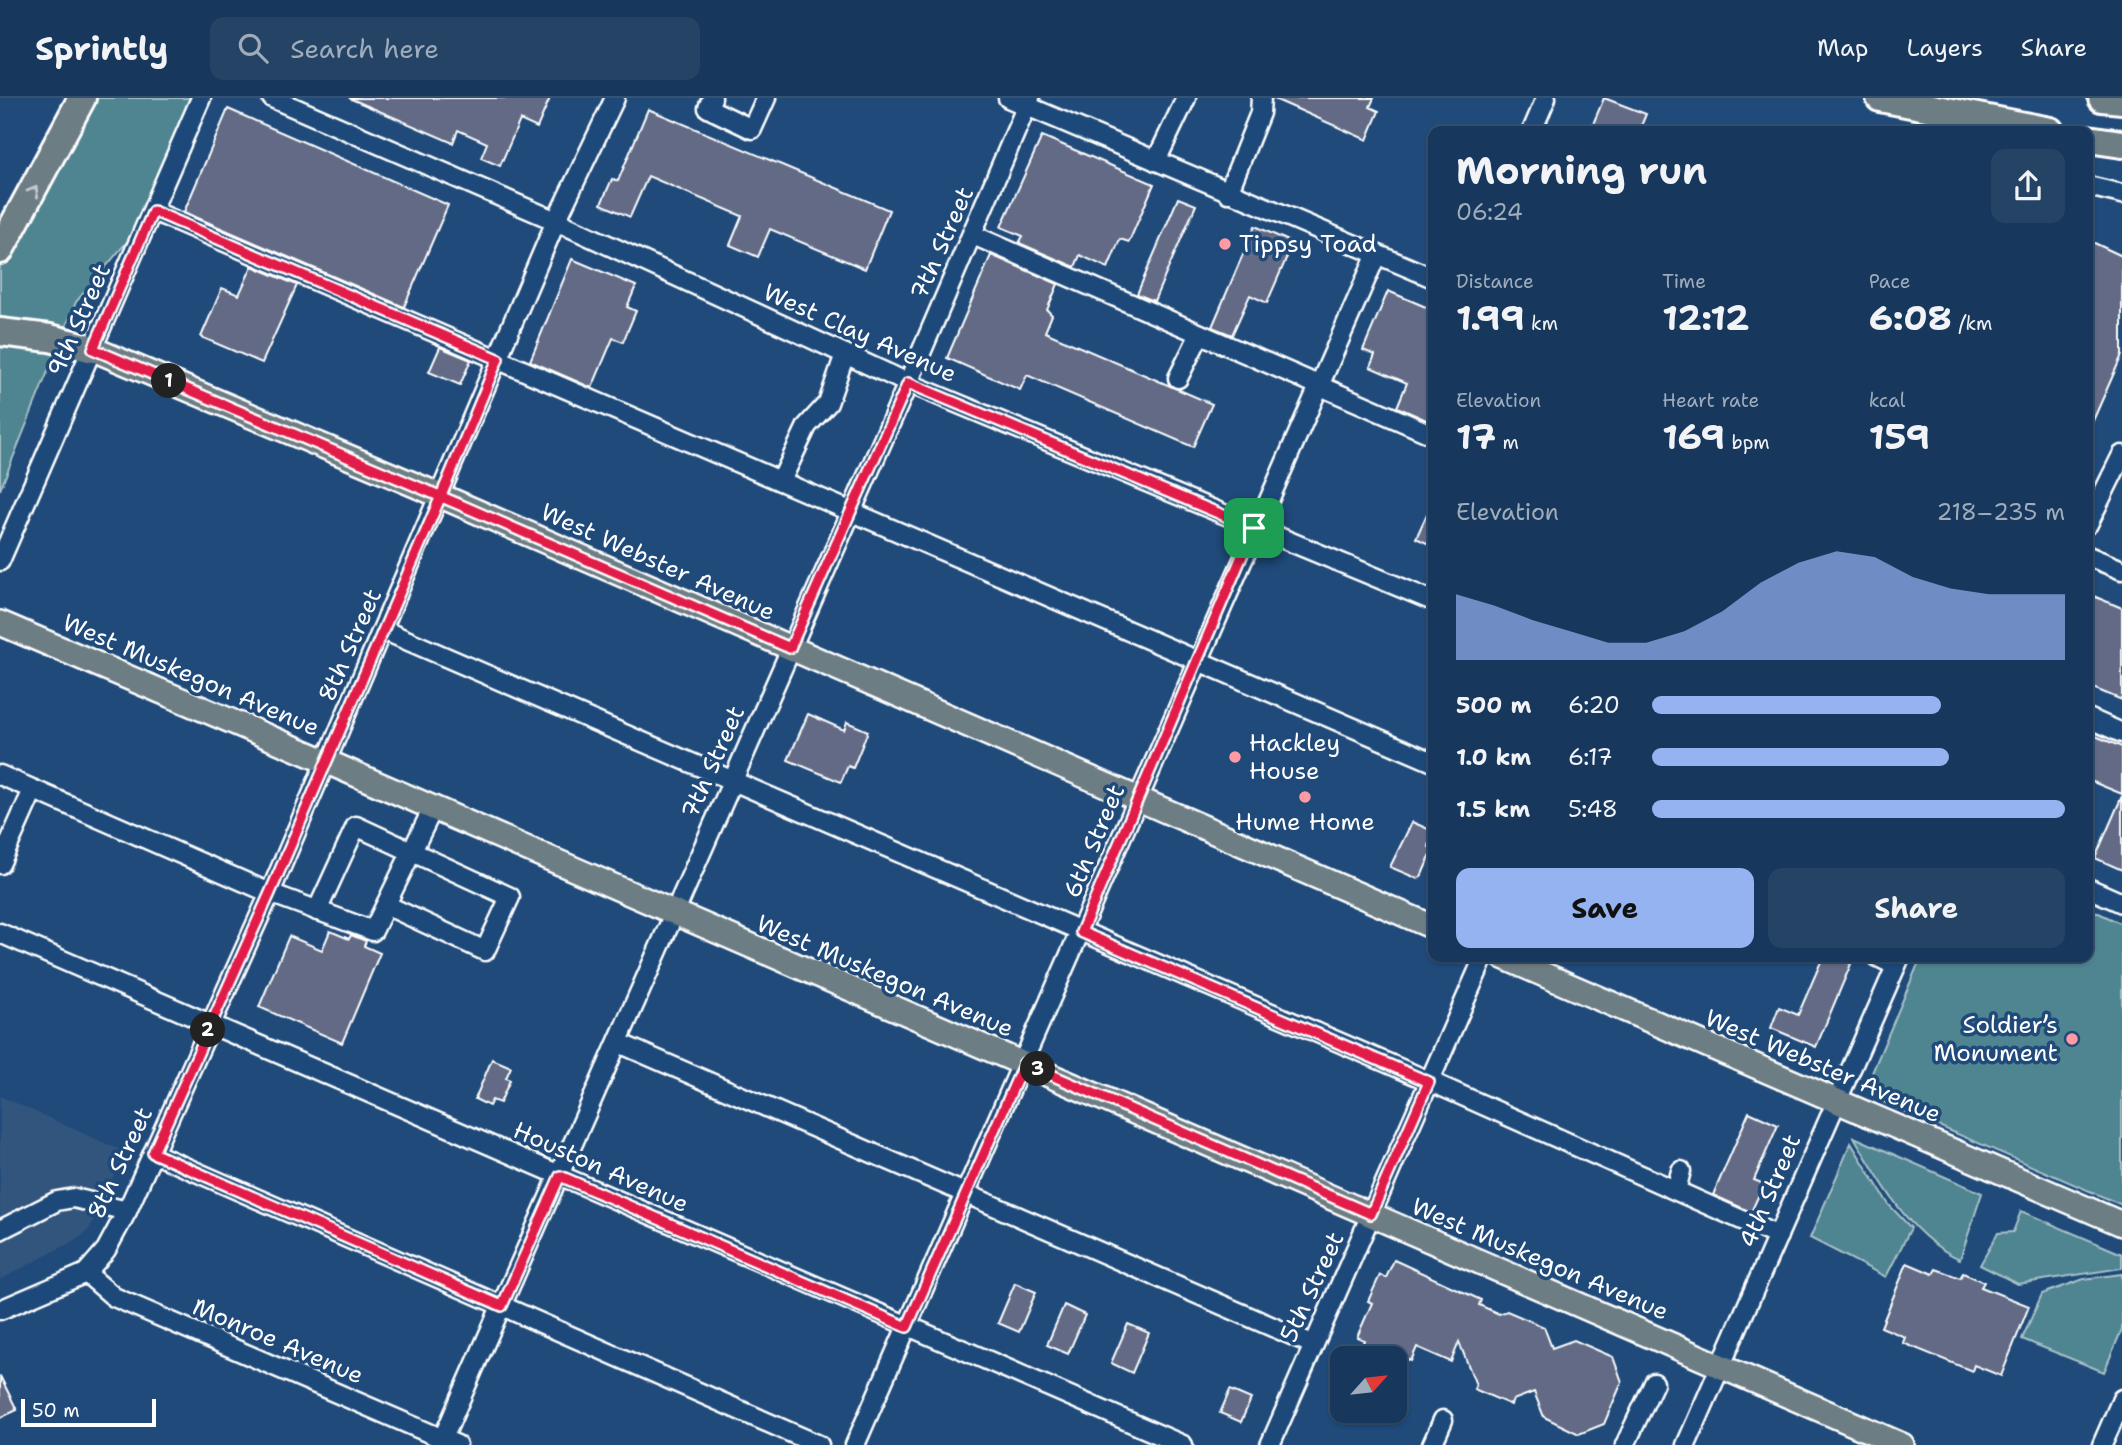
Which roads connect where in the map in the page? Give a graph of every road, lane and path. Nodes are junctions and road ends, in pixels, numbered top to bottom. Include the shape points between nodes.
1 (82, 98) edge
2 (201, 98) edge
3 (272, 98) edge
4 (615, 98) edge
5 (712, 98) edge
6 (766, 98) edge
7 (1009, 98) edge
8 (1261, 98) edge
9 (1546, 98) edge
10 (1880, 98) edge
11 (2102, 98) edge
12 (1182, 99) edge
13 (2122, 100) edge
14 (1029, 102) edge
15 (1534, 126) edge
16 (2024, 126) edge
17 (2093, 140) edge
18 (2122, 144) edge
19 (1156, 161) junction
20 (2093, 187) edge
21 (1228, 193) junction
22 (2122, 194) edge
23 (153, 211) junction
24 (556, 221) junction
25 (973, 235) junction
26 (0, 250) edge
27 (1376, 256) junction
28 (1428, 276) edge
29 (0, 332) edge
30 (1200, 334) junction
31 (93, 349) junction
32 (845, 354) junction
33 (498, 359) junction
34 (1178, 378) dead end
35 (908, 383) junction
36 (1318, 385) junction
37 (1428, 433) edge
38 (2122, 455) edge
39 (781, 481) junction
40 (441, 496) junction
41 (850, 511) junction
42 (2093, 514) edge
43 (1254, 528) junction
44 (2093, 558) edge
45 (0, 561) edge
46 (2122, 570) edge
47 (1428, 599) edge
48 (0, 623) edge
49 (383, 630) junction
50 (790, 648) junction
51 (1199, 660) junction
52 (2093, 720) edge
53 (2122, 733) edge
54 (1428, 760) edge
55 (325, 761) junction
56 (0, 775) edge
57 (732, 780) junction
58 (33, 790) junction
59 (1139, 799) junction
60 (433, 808) junction
61 (412, 852) junction
62 (0, 864) edge
63 (2093, 890) edge
64 (270, 893) junction
65 (2122, 903) edge
66 (386, 905) junction
67 (317, 911) junction
68 (674, 914) junction
69 (1428, 925) edge
70 (1081, 932) junction
71 (0, 933) edge
72 (1482, 962) edge
73 (1515, 962) edge
74 (1898, 962) edge
75 (210, 1024) junction
76 (619, 1043) junction
77 (1024, 1063) junction
78 (1429, 1082) junction
79 (1836, 1100) junction
80 (153, 1153) junction
81 (1681, 1171) dead end
82 (560, 1176) junction
83 (1676, 1190) junction
84 (967, 1193) junction
85 (127, 1211) junction
86 (1371, 1214) junction
87 (2122, 1224) edge
88 (0, 1230) edge
89 (1778, 1236) junction
90 (86, 1273) junction
91 (502, 1306) junction
92 (0, 1310) edge
93 (907, 1327) junction
94 (1312, 1344) junction
95 (1722, 1365) junction
96 (1654, 1384) dead end
97 (2122, 1399) edge
98 (1443, 1420) dead end
99 (447, 1443) edge
100 (819, 1445) edge
101 (855, 1445) edge
102 (1183, 1445) edge
103 (1270, 1445) edge
104 (1432, 1445) edge
105 (1625, 1445) edge
106 (1686, 1445) edge
107 (1902, 1445) edge
108 (2102, 1445) edge

26 -> 1 highway
2 - 23 street, 9th Street
3 - 24 street, West Clay Avenue
4 - 24 street, 8th Street
5 - 6 street via 708,107 752,129
7 - 14 street
8 - 21 street via 1260,113
9 - 15 street
10 - 16 highway
11 - 13 highway
12 - 19 street
14 - 19 street
14 - 25 street, 7th Street
17 - 18 highway
19 - 21 street
20 - 22 street
21 - 27 street
23 - 31 street, 9th Street
23 - 33 street
24 - 32 street, West Clay Avenue
24 - 33 street, 8th Street
25 - 30 street
25 - 35 street, 7th Street
27 - 28 street
27 - 36 street, 6th Street
29 - 31 highway
30 - 34 street
30 - 36 street
31 - 40 main road, West Webster Avenue
31 - 45 street, 9th Street
32 - 35 street, West Clay Avenue
32 - 39 street via 828,403 807,426
33 - 39 street
33 - 40 street, 8th Street
35 - 41 street, 7th Street
35 - 43 street, West Clay Avenue
36 - 37 street
36 - 43 street, 6th Street
38 - 42 street
39 - 41 street
40 - 49 street, 8th Street
40 - 50 main road, West Webster Avenue
41 - 50 street, 7th Street
41 - 51 street
43 - 47 street, West Clay Avenue
43 - 51 street, 6th Street
44 - 46 street
48 - 55 main road, West Muskegon Avenue
49 - 55 street, 8th Street
49 - 57 street
50 - 57 street, 7th Street
50 - 59 main road, West Webster Avenue
51 - 54 street
51 - 59 street, 6th Street
52 - 53 street
55 - 60 main road, West Muskegon Avenue
55 - 64 street, 8th Street
56 - 58 street
57 - 68 street, 7th Street
57 - 70 street
58 - 62 street
58 - 64 street
59 - 69 main road, West Webster Avenue
59 - 70 street, 6th Street
60 - 61 street
60 - 68 main road, West Muskegon Avenue
61 - 66 street
61 - 66 street via 510,897 485,951
61 - 67 street via 356,826
63 - 65 street
64 - 67 street
64 - 75 street, 8th Street
66 - 67 street via 373,931
68 - 76 street, 7th Street
68 - 77 main road, West Muskegon Avenue
70 - 77 street, 6th Street
70 - 78 street
71 - 75 street, Houston Avenue
72 - 78 street, 5th Street
73 - 79 main road, West Webster Avenue
74 - 79 street, 4th Street
75 - 80 street, 8th Street
75 - 82 street, Houston Avenue
76 - 82 street, 7th Street
76 - 84 street
77 - 84 street, 6th Street
77 - 86 main road, West Muskegon Avenue
78 - 83 street
78 - 86 street, 5th Street
79 - 87 main road, West Webster Avenue
79 - 89 street, 4th Street
80 - 85 street, 8th Street
80 - 91 street
81 - 83 street
82 - 91 street, 7th Street
82 - 93 street, Houston Avenue
83 - 89 street
84 - 93 street, 6th Street
84 - 94 street
85 - 88 street via 74,1198 57,1201
85 - 90 street, 8th Street via 106,1250
86 - 94 street, 5th Street
86 - 95 main road, West Muskegon Avenue
89 - 95 street, 4th Street
90 - 92 street, 8th Street
90 - 99 street, Monroe Avenue via 114,1297
91 - 99 street, 7th Street
91 - 100 street
93 - 101 street, 6th Street
93 - 102 street, Houston Avenue
94 - 103 street, 5th Street
95 - 106 street, 4th Street
95 - 107 main road, West Muskegon Avenue
96 - 105 street
97 - 108 street
98 - 104 street

